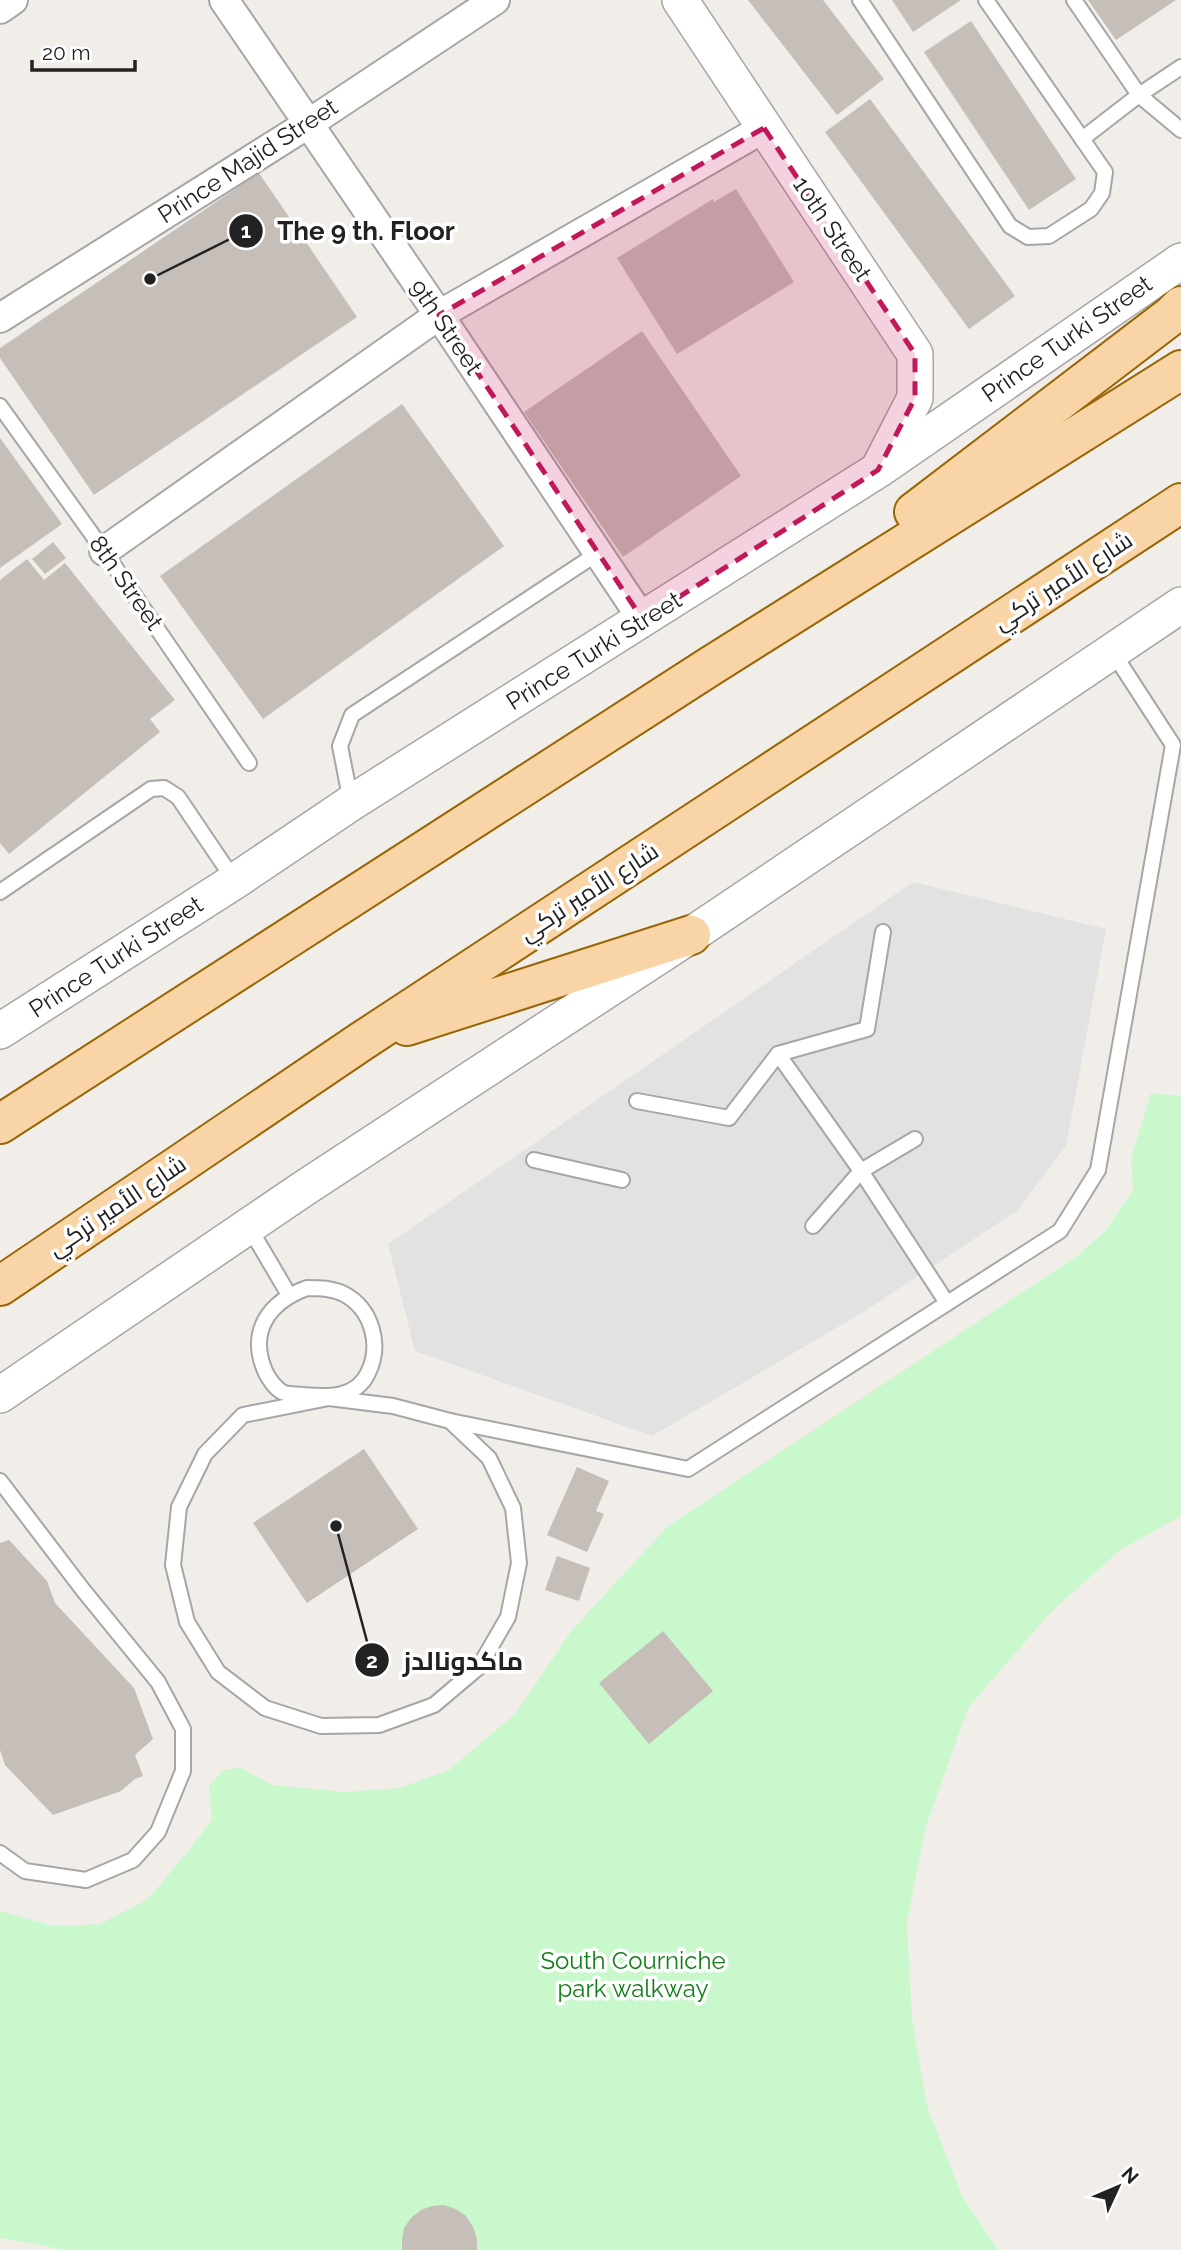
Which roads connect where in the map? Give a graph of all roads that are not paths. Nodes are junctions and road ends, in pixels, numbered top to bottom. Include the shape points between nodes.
1 (13, 0) edge
2 (223, 0) edge
3 (495, 0) edge
4 (680, 0) edge
5 (860, 0) edge
6 (986, 0) edge
7 (1074, 0) edge
8 (0, 9) edge
9 (1181, 67) edge
10 (1139, 95) junction
11 (308, 124) junction
12 (764, 128) junction
13 (1181, 130) edge
14 (1082, 139) junction
15 (1181, 261) edge
16 (1181, 306) edge
17 (439, 315) junction
18 (0, 318) edge
19 (1181, 370) edge
20 (0, 406) edge
21 (878, 470) junction
22 (1181, 503) edge
23 (104, 551) junction
24 (598, 553) junction
25 (1181, 605) edge
26 (643, 620) junction
27 (1112, 651) junction
28 (709, 667) junction
29 (249, 763) dead end
30 (351, 803) junction
31 (235, 881) junction
32 (0, 892) edge
33 (883, 932) dead end
34 (691, 935) junction
35 (0, 1031) edge
36 (362, 1041) junction
37 (778, 1054) junction
38 (637, 1101) dead end
39 (0, 1124) edge
40 (915, 1139) dead end
41 (534, 1160) dead end
42 (861, 1171) junction
43 (622, 1180) dead end
44 (249, 1226) junction
45 (813, 1226) dead end
46 (0, 1286) edge
47 (289, 1295) junction
48 (947, 1303) junction
49 (0, 1395) edge
50 (329, 1398) junction
51 (450, 1421) junction
52 (0, 1481) edge
53 (0, 1853) edge

1 - 8 street
2 - 11 street, 9th Street
3 - 11 street, Prince Majid Street
4 - 12 street, 10th Street
5 - 14 lane via 1010,226 1028,237 1049,236 1091,209 1102,193 1105,172
6 - 14 lane
7 - 10 lane
9 - 10 lane
10 - 13 lane
10 - 14 lane
11 - 17 street, 9th Street
11 - 18 street, Prince Majid Street
12 - 17 street
12 - 21 street, 10th Street via 915,354 915,398
15 - 21 street, Prince Turki Street
16 - 28 main road
17 - 23 street
17 - 24 street, 9th Street
19 - 28 main road
20 - 23 lane, 8th Street
21 - 26 street, Prince Turki Street
22 - 36 main road, شارع الأمير تركي
23 - 29 lane, 8th Street
24 - 26 street, 9th Street
24 - 30 lane via 352,715 340,746
25 - 27 street
26 - 30 street, Prince Turki Street
27 - 34 street
27 - 48 lane via 1173,745 1098,1170 1060,1231
28 - 39 main road
30 - 31 street, Prince Turki Street
31 - 32 lane via 178,797 164,788 151,789
31 - 35 street, Prince Turki Street
33 - 37 lane via 867,1028
34 - 36 main road
34 - 44 street
36 - 46 main road, شارع الأمير تركي
37 - 38 lane via 729,1118
37 - 42 lane
40 - 42 lane
41 - 43 lane
42 - 45 lane
42 - 48 lane
44 - 47 lane
44 - 49 street
47 - 50 lane via 264,1321 260,1360 268,1378 282,1392
47 - 50 lane via 307,1288 343,1294 369,1321 375,1338 368,1375 355,1390
48 - 51 lane via 688,1469
50 - 51 lane via 393,1406
50 - 51 lane via 243,1415 205,1454 179,1507 173,1565 187,1622 219,1672 265,1708 321,1726 379,1726 435,1705 479,1667 508,1617 519,1563 513,1508 489,1458
52 - 53 lane via 158,1682 183,1729 183,1771 158,1832 132,1860 86,1880 24,1871

